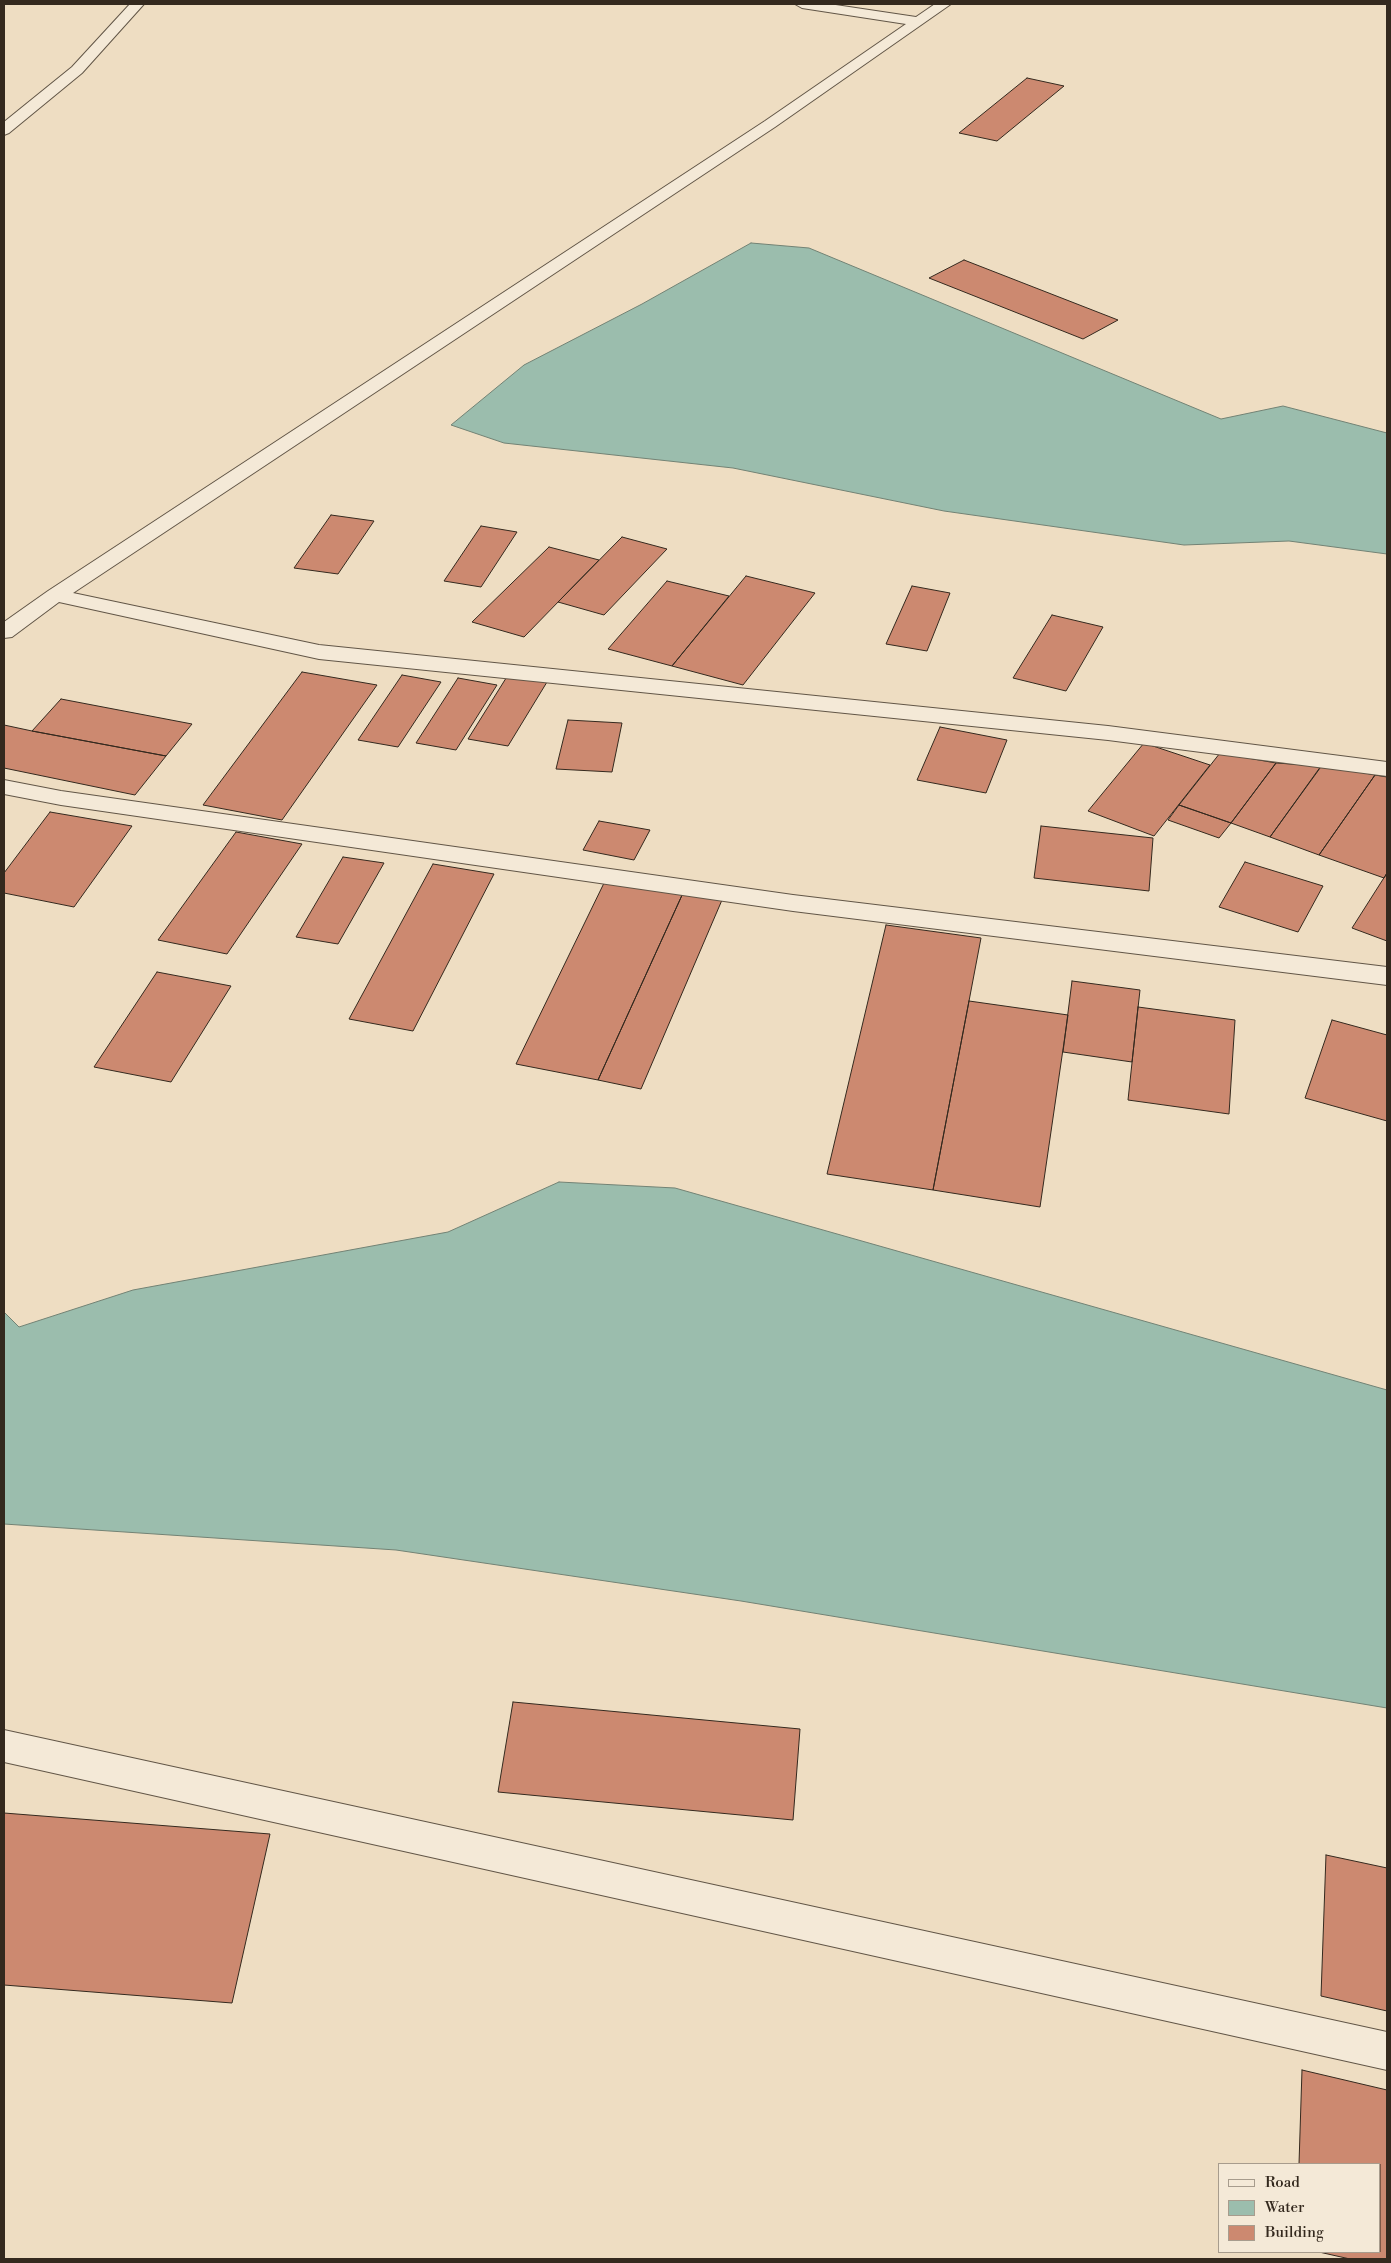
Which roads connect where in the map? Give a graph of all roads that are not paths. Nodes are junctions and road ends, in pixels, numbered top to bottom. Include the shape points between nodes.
1 (137, 4) edge
2 (802, 4) edge
3 (944, 4) edge
4 (918, 21) junction
5 (4, 130) edge
6 (55, 595) junction
7 (4, 632) edge
8 (1387, 769) edge
9 (4, 787) edge
10 (1387, 976) edge
11 (4, 1746) edge
12 (1387, 2051) edge

1 - 5 street via 77,70
2 - 4 street
3 - 4 street
4 - 6 street via 770,124
6 - 7 street
6 - 8 street via 319,652 1108,733
9 - 10 street via 61,798 793,903
11 - 12 street

